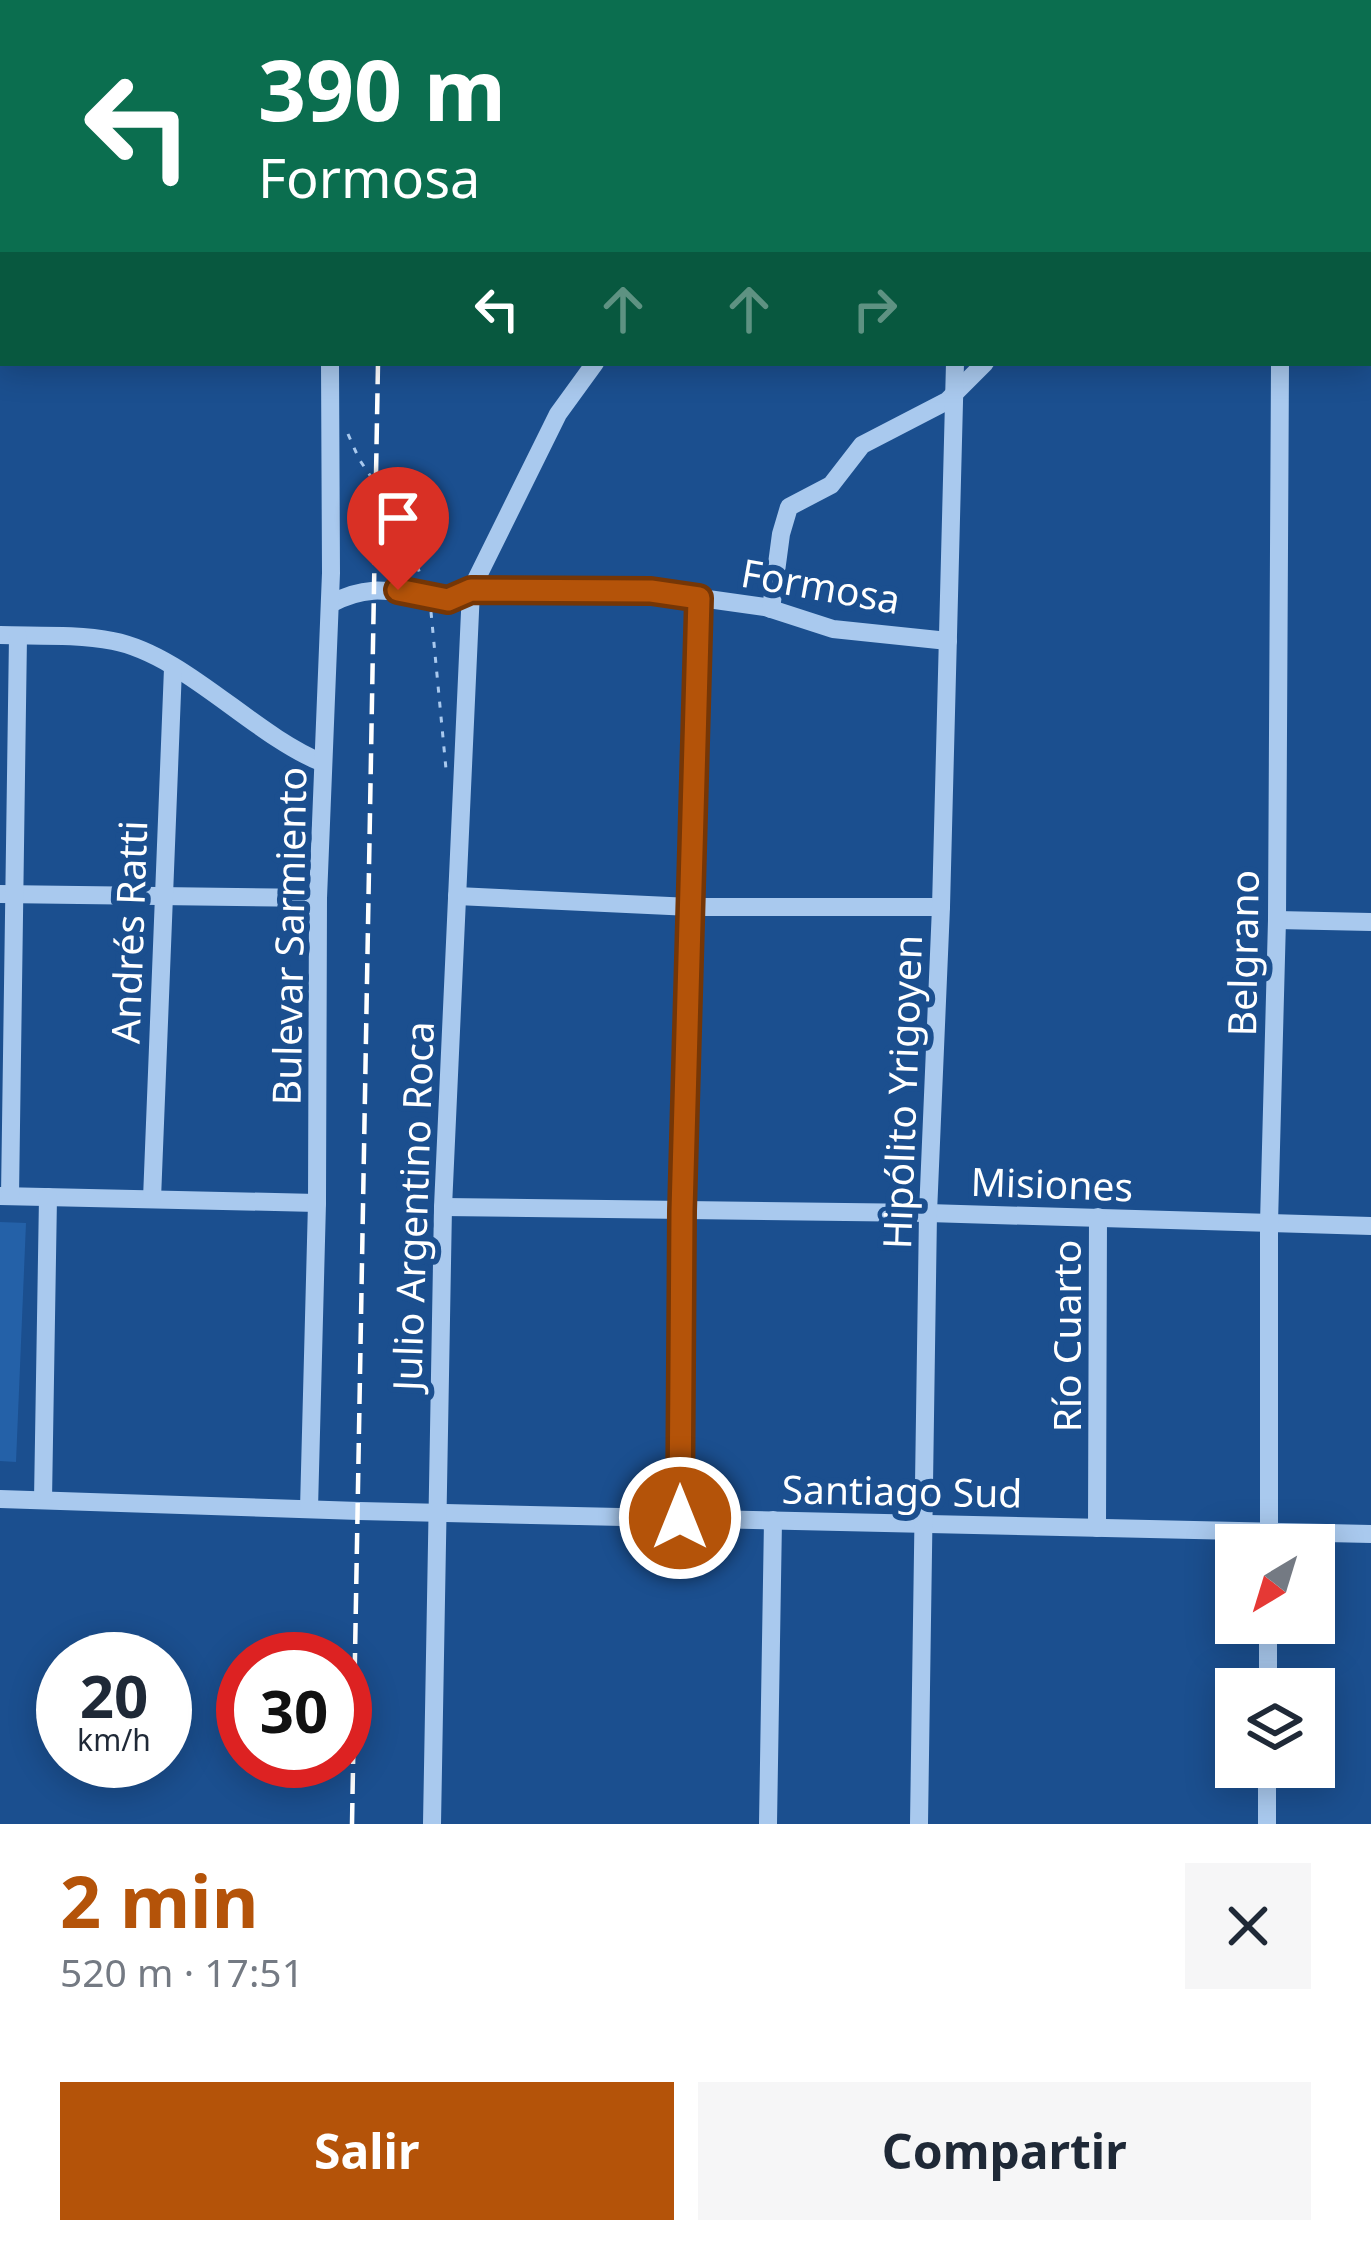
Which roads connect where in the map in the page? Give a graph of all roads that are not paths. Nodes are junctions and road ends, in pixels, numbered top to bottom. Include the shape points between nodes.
1 (330, 366) edge
2 (593, 366) edge
3 (955, 366) edge
4 (982, 366) edge
5 (1280, 366) edge
6 (954, 394) junction
7 (471, 590) junction
8 (699, 598) junction
9 (330, 604) junction
10 (771, 608) junction
11 (9, 635) edge
12 (947, 641) junction
13 (173, 668) junction
14 (323, 764) junction
15 (8, 894) edge
16 (161, 896) junction
17 (457, 896) junction
18 (318, 898) junction
19 (692, 907) junction
20 (941, 907) junction
21 (1277, 920) junction
22 (1371, 922) edge
23 (5, 1196) edge
24 (48, 1197) junction
25 (152, 1199) junction
26 (317, 1204) junction
27 (442, 1207) junction
28 (682, 1211) junction
29 (928, 1213) junction
30 (1098, 1217) junction
31 (1269, 1223) junction
32 (1371, 1226) edge
33 (0, 1499) edge
34 (43, 1500) junction
35 (309, 1509) junction
36 (436, 1512) junction
37 (680, 1518) junction
38 (773, 1520) junction
39 (926, 1524) junction
40 (1269, 1524) edge
41 (1097, 1528) junction
42 (1371, 1534) edge
43 (1215, 1535) edge
44 (1335, 1535) edge
45 (1267, 1788) edge
46 (433, 1824) edge
47 (768, 1824) edge
48 (919, 1824) edge
49 (1267, 1824) edge

1 - 9 street, Bulevar Sarmiento
2 - 7 street via 558,414
3 - 6 street, Hipólito Yrigoyen
4 - 6 street
5 - 21 street, Belgrano
6 - 10 street via 862,446 831,485 789,508
6 - 12 street, Hipólito Yrigoyen
7 - 8 street, Formosa
7 - 9 street, Formosa via 448,600 364,588
7 - 17 street, Julio Argentino Roca
8 - 10 street, Formosa
8 - 19 street
9 - 14 street, Bulevar Sarmiento
10 - 12 street, Formosa via 833,629
11 - 13 street via 112,641
11 - 15 street
12 - 20 street, Hipólito Yrigoyen
13 - 14 street
13 - 16 street, Andrés Ratti
14 - 18 street, Bulevar Sarmiento
15 - 16 street
15 - 23 street
16 - 18 street
16 - 25 street, Andrés Ratti
17 - 19 street
17 - 27 street, Julio Argentino Roca
18 - 26 street, Bulevar Sarmiento
19 - 20 street
19 - 28 street
20 - 29 street, Hipólito Yrigoyen
21 - 22 street
21 - 31 street, Belgrano
23 - 24 street
24 - 25 street
24 - 34 street
25 - 26 street
26 - 35 street, Bulevar Sarmiento
27 - 28 street, Misiones
27 - 36 street, Julio Argentino Roca
28 - 29 street, Misiones
28 - 37 street
29 - 30 street, Misiones
29 - 39 street, Hipólito Yrigoyen
30 - 31 street, Misiones
30 - 41 street, Río Cuarto
31 - 32 street, Misiones
31 - 40 street, Belgrano
33 - 34 street, Santiago Sud
34 - 35 street, Santiago Sud
35 - 36 street, Santiago Sud
36 - 37 street, Santiago Sud
36 - 46 street, Julio Argentino Roca
37 - 38 street, Santiago Sud
38 - 39 street, Santiago Sud
38 - 47 street
39 - 41 street, Santiago Sud
39 - 48 street, Hipólito Yrigoyen
41 - 43 street, Santiago Sud
42 - 44 street, Santiago Sud
45 - 49 street

